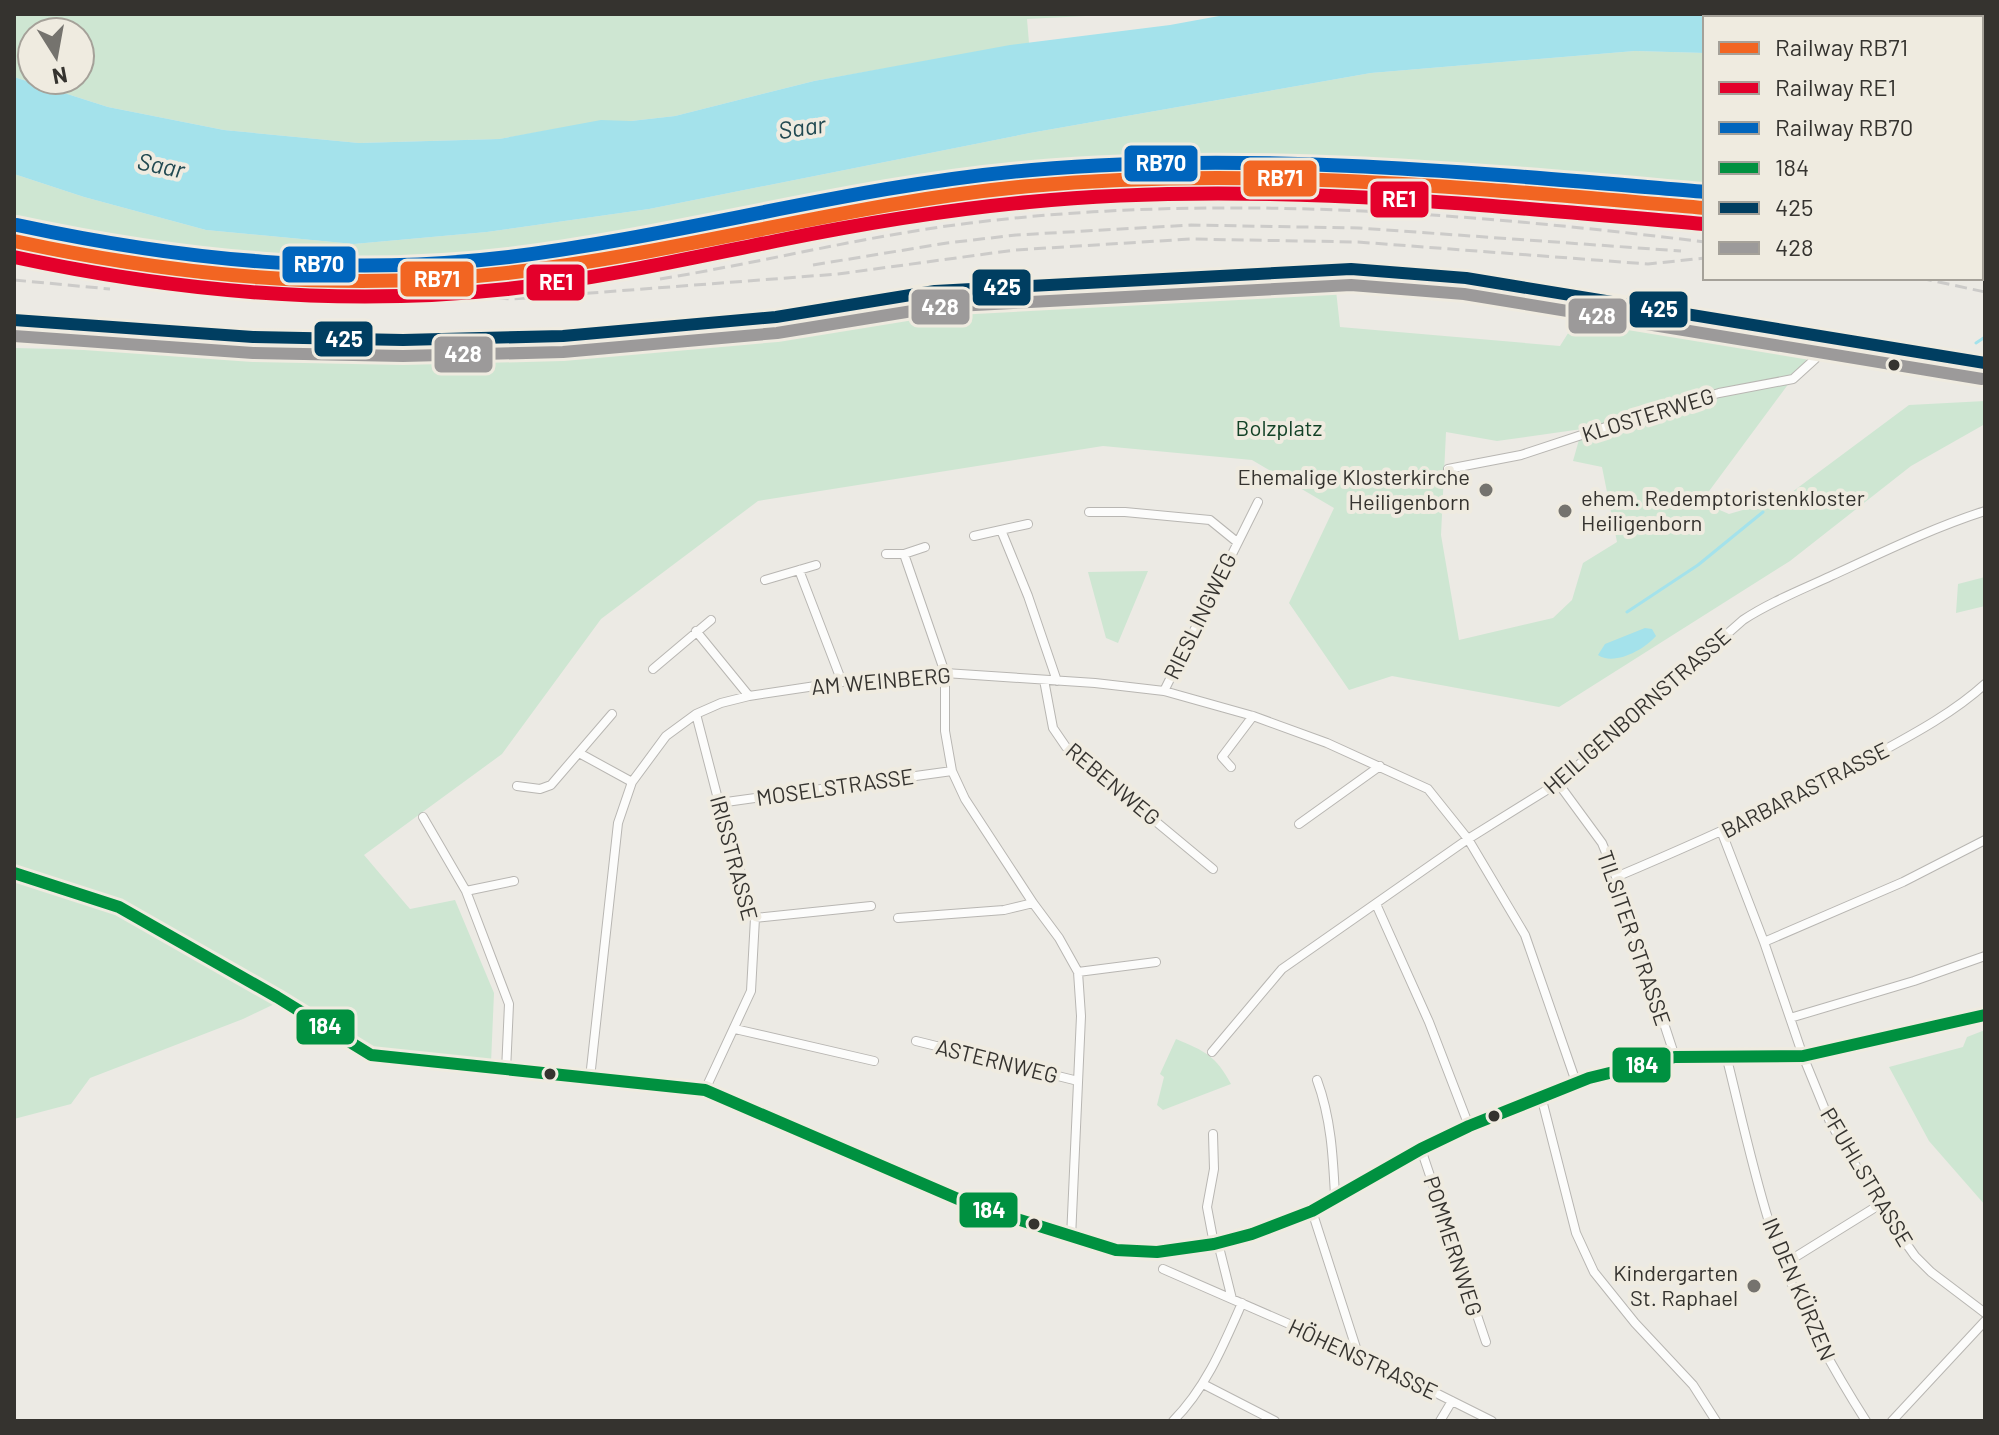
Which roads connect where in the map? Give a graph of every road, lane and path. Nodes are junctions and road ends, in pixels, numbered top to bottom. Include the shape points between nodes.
1 (14, 320) edge
2 (1831, 336) junction
3 (1985, 363) edge
4 (1448, 469) dead end
5 (1258, 502) dead end
6 (1985, 511) edge
7 (1089, 512) dead end
8 (1028, 524) dead end
9 (1001, 530) junction
10 (974, 536) dead end
11 (1237, 542) junction
12 (925, 547) dead end
13 (886, 554) dead end
14 (904, 554) junction
15 (816, 565) dead end
16 (799, 570) junction
17 (765, 580) dead end
18 (711, 620) dead end
19 (696, 631) junction
20 (653, 669) dead end
21 (945, 673) junction
22 (1044, 680) junction
23 (1057, 681) junction
24 (842, 682) junction
25 (1985, 684) edge
26 (1164, 691) junction
27 (749, 696) junction
28 (612, 714) dead end
29 (696, 714) junction
30 (1253, 716) junction
31 (579, 753) junction
32 (1380, 766) junction
33 (1231, 767) dead end
34 (952, 771) junction
35 (632, 782) junction
36 (1558, 783) junction
37 (517, 786) dead end
38 (719, 803) junction
39 (423, 817) dead end
40 (1299, 824) dead end
41 (1722, 833) junction
42 (1468, 839) junction
43 (1985, 840) edge
44 (1213, 869) dead end
45 (14, 873) edge
46 (1616, 877) junction
47 (514, 881) dead end
48 (466, 891) junction
49 (1033, 903) junction
50 (1376, 904) junction
51 (871, 906) dead end
52 (755, 918) junction
53 (898, 918) dead end
54 (1764, 942) junction
55 (1985, 956) edge
56 (1156, 962) dead end
57 (1078, 972) junction
58 (1985, 1015) edge
59 (1790, 1018) junction
60 (735, 1029) junction
61 (916, 1041) dead end
62 (1212, 1052) dead end
63 (1726, 1055) junction
64 (1803, 1056) junction
65 (1675, 1057) junction
66 (874, 1061) dead end
67 (506, 1071) junction
68 (590, 1078) junction
69 (1317, 1080) dead end
70 (1078, 1081) junction
71 (1576, 1082) junction
72 (705, 1090) junction
73 (1541, 1096) junction
74 (1469, 1126) junction
75 (1213, 1134) dead end
76 (1421, 1149) junction
77 (1335, 1196) junction
78 (1879, 1205) junction
79 (1312, 1211) junction
80 (1071, 1238) junction
81 (1216, 1243) junction
82 (1784, 1264) junction
83 (1163, 1269) dead end
84 (1232, 1299) junction
85 (1242, 1303) junction
86 (1985, 1313) edge
87 (1985, 1321) edge
88 (1486, 1342) dead end
89 (1358, 1354) junction
90 (1203, 1384) junction
91 (1452, 1401) junction
92 (1173, 1421) edge
93 (1275, 1421) edge
94 (1440, 1421) edge
95 (1492, 1421) edge
96 (1716, 1421) edge
97 (1866, 1421) edge
98 (1892, 1421) edge

1 - 2 main road via 253,337 563,336 776,317 935,291 1351,269 1466,278
2 - 3 main road
2 - 4 street, KLOSTERWEG via 1793,379 1719,393 1521,455
5 - 11 street, RIESLINGWEG
6 - 36 street, HEILIGENBORNSTRASSE via 1755,612
7 - 11 street, RIESLINGWEG via 1210,520
8 - 9 street
9 - 10 street
9 - 23 street
11 - 26 street, RIESLINGWEG
12 - 14 street
13 - 14 street
14 - 21 street
15 - 16 street
16 - 17 street
16 - 24 street
18 - 19 street
19 - 20 street
19 - 27 street
21 - 22 street, AM WEINBERG
21 - 24 street, AM WEINBERG
21 - 34 street via 945,731
22 - 23 street, AM WEINBERG
22 - 44 street, REBENWEG via 1053,728 1066,747
23 - 26 street, AM WEINBERG
24 - 27 street, AM WEINBERG
25 - 41 street, BARBARASTRASSE via 1903,740
26 - 30 street, AM WEINBERG
27 - 29 street, AM WEINBERG
28 - 31 street
29 - 35 street, AM WEINBERG via 666,736
29 - 38 street, IRISSTRASSE
30 - 32 street, AM WEINBERG
30 - 33 street via 1222,757
31 - 35 street
31 - 37 street via 551,785
32 - 40 street
32 - 42 street, AM WEINBERG via 1428,789
34 - 38 street, MOSELSTRASSE
34 - 49 street
35 - 68 street, AM WEINBERG via 618,823
36 - 42 street, HEILIGENBORNSTRASSE
36 - 46 street, TILSITER STRASSE via 1602,843
38 - 52 street, IRISSTRASSE
39 - 48 street
41 - 46 street, BARBARASTRASSE
41 - 54 street, PFUHLSTRASSE
42 - 50 street, HEILIGENBORNSTRASSE
42 - 71 street, AM WEINBERG via 1525,935
43 - 54 street
45 - 67 street via 119,907 371,1055
46 - 65 street, TILSITER STRASSE
47 - 48 street
48 - 67 street via 509,1004
49 - 53 street
49 - 57 street
50 - 62 street, HEILIGENBORNSTRASSE via 1282,969
50 - 74 street
51 - 52 street
52 - 60 street, IRISSTRASSE via 751,991
54 - 59 street, PFUHLSTRASSE
55 - 59 street
56 - 57 street
57 - 70 street
58 - 64 street
59 - 64 street, PFUHLSTRASSE
60 - 66 street
60 - 72 street, IRISSTRASSE
61 - 70 street, ASTERNWEG
63 - 64 street
63 - 65 street
63 - 82 street, IN DEN KÜRZEN
64 - 78 street, PFUHLSTRASSE via 1830,1122
65 - 71 street
67 - 68 street
68 - 72 street
69 - 77 street via 1332,1139
70 - 80 street
71 - 73 street
72 - 80 street via 972,1205
73 - 74 street
73 - 96 street via 1576,1233 1594,1272 1693,1385
74 - 76 street
75 - 81 street via 1207,1207
76 - 77 street
76 - 88 street, POMMERNWEG
77 - 79 street
78 - 82 street
78 - 86 street, PFUHLSTRASSE via 1923,1265
79 - 81 street
79 - 89 street
80 - 81 street via 1116,1250 1157,1252
81 - 84 street
82 - 97 street, IN DEN KÜRZEN via 1832,1367
83 - 84 street, HÖHENSTRASSE
84 - 85 street, HÖHENSTRASSE
85 - 89 street, HÖHENSTRASSE
85 - 90 street
87 - 98 street
89 - 91 street, HÖHENSTRASSE
90 - 92 street
90 - 93 street
91 - 94 street
91 - 95 street, HÖHENSTRASSE

